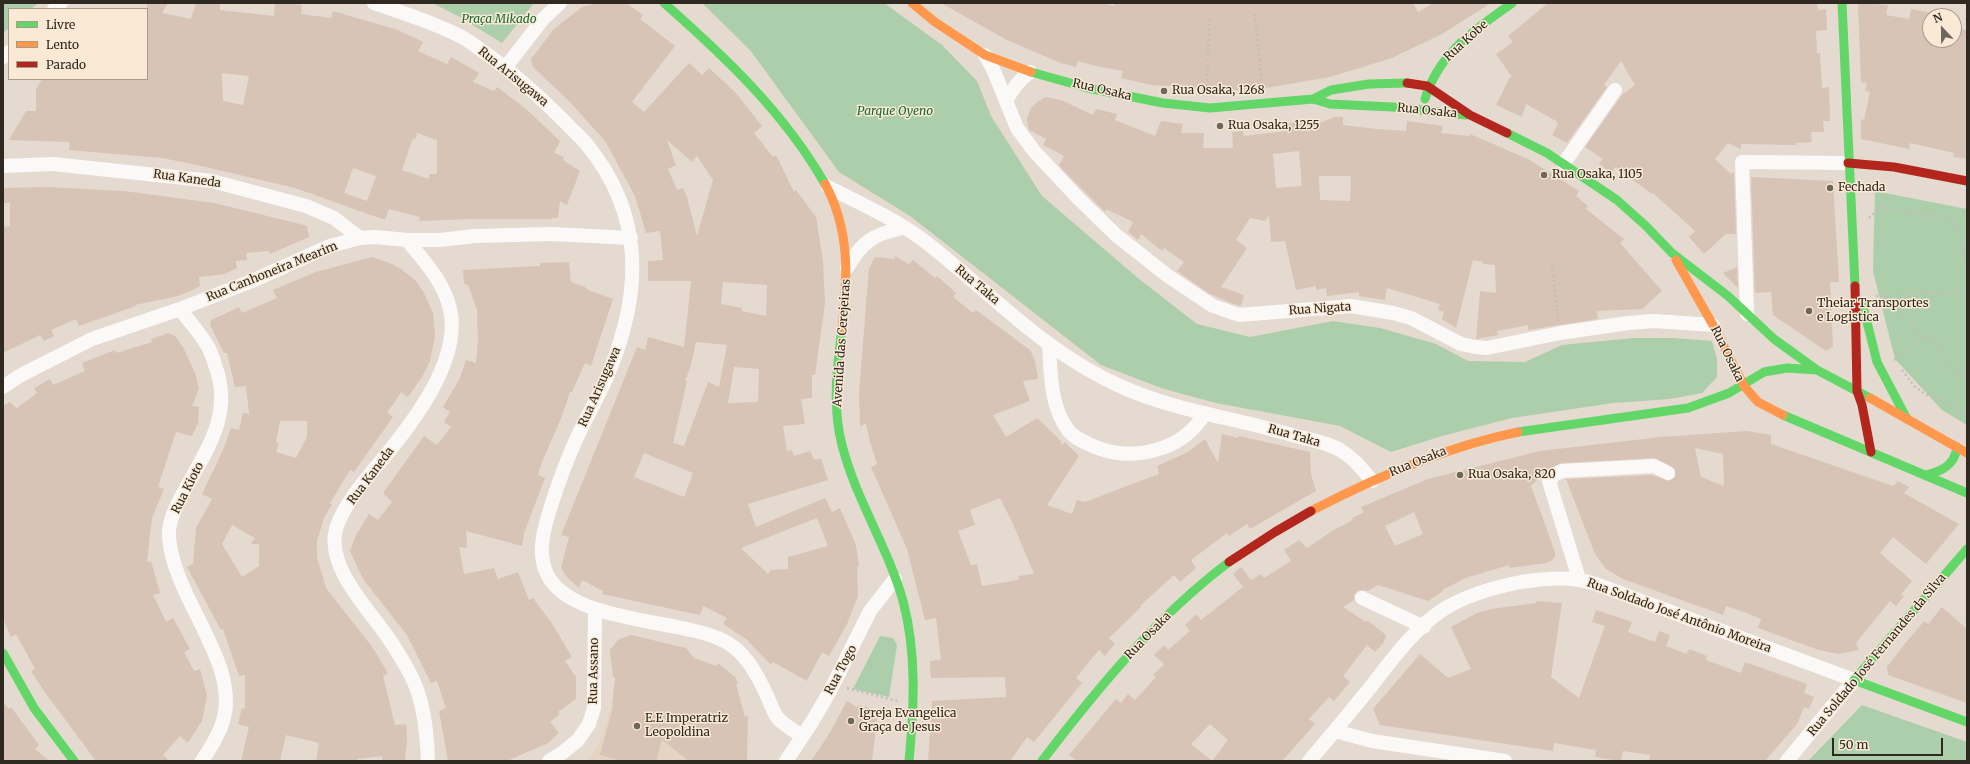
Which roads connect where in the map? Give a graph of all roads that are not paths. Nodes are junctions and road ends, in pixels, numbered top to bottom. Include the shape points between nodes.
1 (374, 3) edge
2 (560, 3) edge
3 (664, 3) edge
4 (912, 3) edge
5 (1512, 3) edge
6 (1842, 3) edge
7 (985, 55) junction
8 (505, 68) junction
9 (1030, 72) junction
10 (1428, 86) junction
11 (1615, 90) dead end
12 (1313, 99) junction
13 (1006, 101) junction
14 (1424, 110) junction
15 (1470, 115) junction
16 (1848, 163) junction
17 (1564, 164) junction
18 (3, 166) edge
19 (1967, 181) edge
20 (828, 187) junction
21 (903, 228) junction
22 (360, 238) junction
23 (631, 238) junction
24 (407, 240) junction
25 (1672, 253) junction
26 (847, 268) junction
27 (1855, 284) junction
28 (180, 309) junction
29 (1747, 314) junction
30 (1713, 325) junction
31 (1049, 345) junction
32 (1817, 370) junction
33 (1744, 386) junction
34 (3, 387) edge
35 (1857, 391) junction
36 (1205, 413) junction
37 (1907, 419) junction
38 (1957, 447) junction
39 (1871, 452) junction
40 (1967, 453) edge
41 (1668, 473) dead end
42 (1926, 475) junction
43 (1372, 480) junction
44 (1967, 493) edge
45 (1967, 549) edge
46 (895, 579) junction
47 (1580, 579) junction
48 (1362, 598) dead end
49 (595, 609) junction
50 (1424, 627) junction
51 (3, 653) edge
52 (1854, 680) junction
53 (1967, 722) edge
54 (1335, 731) junction
55 (802, 736) junction
56 (74, 761) edge
57 (202, 761) edge
58 (428, 761) edge
59 (549, 761) edge
60 (786, 761) edge
61 (909, 761) edge
62 (1042, 761) edge
63 (1309, 761) edge
64 (1505, 761) edge
65 (1787, 761) edge

1 - 8 street, Rua Arisugawa via 464,38
2 - 8 street via 543,19
3 - 20 main road, Avenida das Cerejeiras via 749,82 796,138
4 - 7 main road, Rua Osaka via 935,22
5 - 10 main road, Rua Kobe via 1455,48 1438,67
6 - 16 main road
7 - 9 main road, Rua Osaka
7 - 13 street, Rua Nigata via 994,69
8 - 23 street, Rua Arisugawa via 549,106 588,146 618,196
9 - 12 main road, Rua Osaka via 1088,88 1163,103 1206,107
9 - 13 street via 1011,91
10 - 12 main road, Rua Osaka via 1400,82 1369,84 1331,90
10 - 14 main road, Rua Kobe
10 - 15 main road, Rua Osaka
11 - 17 street
12 - 14 main road, Rua Osaka via 1330,104
13 - 30 street, Rua Nigata via 1017,128 1034,151 1122,240 1168,276 1213,306 1239,315 1351,306 1369,308 1411,318 1461,344 1487,348 1560,333 1654,321
14 - 15 main road, Rua Osaka
15 - 17 main road, Rua Osaka via 1524,140
16 - 19 main road via 1894,167
16 - 27 main road
16 - 29 street via 1742,162
17 - 25 main road, Rua Osaka via 1617,200
18 - 22 street, Rua Kaneda via 52,164 212,181 306,206 334,218
20 - 21 street, Rua Taka via 884,215
20 - 26 main road, Avenida das Cerejeiras via 844,232
21 - 26 street via 885,232 868,240 856,252
21 - 31 street, Rua Taka via 926,242
22 - 24 street, Rua Canhoneira Mearim
22 - 28 street, Rua Canhoneira Mearim via 330,246 252,281
23 - 24 street, Rua Canhoneira Mearim via 552,234
23 - 49 street, Rua Arisugawa via 634,264 625,324 611,368 574,444 546,523 541,549 543,564 559,592
24 - 58 street, Rua Kaneda via 428,265 450,308 452,327 449,350 425,402 342,515 336,528 335,541 337,558 343,573 390,640 416,687 424,718
25 - 29 main road, Rua Osaka
25 - 30 main road, Rua Osaka
26 - 46 main road, Avenida das Cerejeiras via 838,365 838,428 856,489
27 - 35 main road
27 - 37 main road via 1862,298 1877,362
28 - 34 street, Rua Canhoneira Mearim via 92,339 21,375
28 - 57 street, Rua Kioto via 208,346 220,380 222,409 209,447 175,507 168,534 176,573 223,674 226,701 224,721
29 - 32 main road, Rua Osaka via 1774,339
30 - 33 main road, Rua Osaka
31 - 36 street, Rua Taka via 1121,387
31 - 36 street via 1051,383 1057,409 1068,430 1079,440 1095,447 1118,454 1144,454 1186,436 1198,425
32 - 33 main road via 1790,368 1767,371
32 - 35 main road, Rua Osaka
33 - 39 main road via 1758,402 1767,407
33 - 43 main road, Rua Osaka via 1714,400 1688,408 1510,434 1451,449
35 - 37 main road, Rua Osaka
35 - 39 main road
36 - 43 street, Rua Taka via 1339,449 1356,461
37 - 38 main road, Rua Osaka
38 - 40 main road, Rua Osaka
38 - 42 main road via 1957,453 1951,463 1943,470
39 - 42 main road
41 - 47 street via 1654,466 1562,471 1549,481
42 - 44 main road
43 - 62 main road, Rua Osaka via 1277,530 1214,574 1154,629 1088,701
45 - 52 main road, Rua Soldado José Fernandes da Silva
46 - 55 street, Rua Togo via 870,611 833,684
46 - 61 main road, Avenida das Cerejeiras via 908,622 914,662 914,706
47 - 50 street, Rua Soldado José Antônio Moreira via 1544,578 1504,585 1471,596 1443,610
47 - 52 street, Rua Soldado José Antônio Moreira
48 - 50 street
49 - 55 street, Rua Arisugawa via 676,626 722,639 736,649 758,676 777,717
49 - 59 street, Rua Assano via 594,708 578,740
50 - 54 street, Rua Soldado José Antônio Moreira via 1404,644
51 - 56 main road via 34,708
52 - 53 main road, Rua Soldado José Antônio Moreira
52 - 65 street, Rua Soldado José Fernandes da Silva
54 - 63 street, Rua Soldado José Antônio Moreira
54 - 64 street via 1372,740
55 - 60 street, Rua Togo

